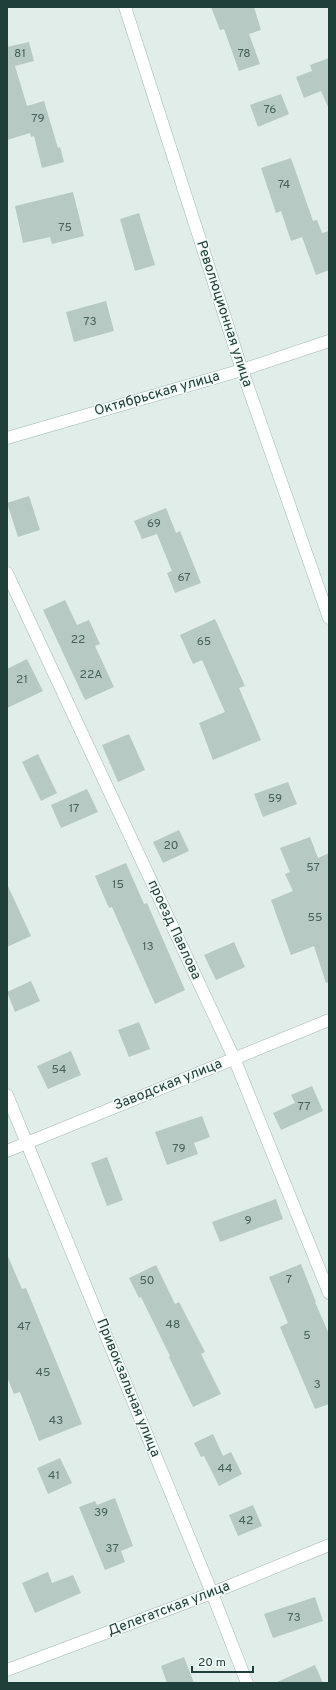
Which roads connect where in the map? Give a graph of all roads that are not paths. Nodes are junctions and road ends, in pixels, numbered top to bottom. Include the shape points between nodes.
1 (125, 7) edge
2 (329, 341) edge
3 (242, 370) junction
4 (7, 438) edge
5 (7, 573) edge
6 (329, 618) edge
7 (329, 1020) edge
8 (234, 1058) junction
9 (7, 1095) edge
10 (27, 1142) junction
11 (7, 1151) edge
12 (329, 1293) edge
13 (329, 1545) edge
14 (212, 1593) junction
15 (7, 1670) edge
16 (247, 1683) edge

1 - 3 street, Революционная улица
2 - 3 street, Октябрьская улица
3 - 4 street, Октябрьская улица
3 - 6 street, Революционная улица
5 - 8 street, проезд Павлова
7 - 8 street, Заводская улица
8 - 10 street, Заводская улица
8 - 12 street, проезд Павлова
9 - 10 street, Привокзальная улица
10 - 11 street, Заводская улица
10 - 14 street, Привокзальная улица
13 - 14 street, Делегатская улица
14 - 15 street, Делегатская улица
14 - 16 street, Привокзальная улица

